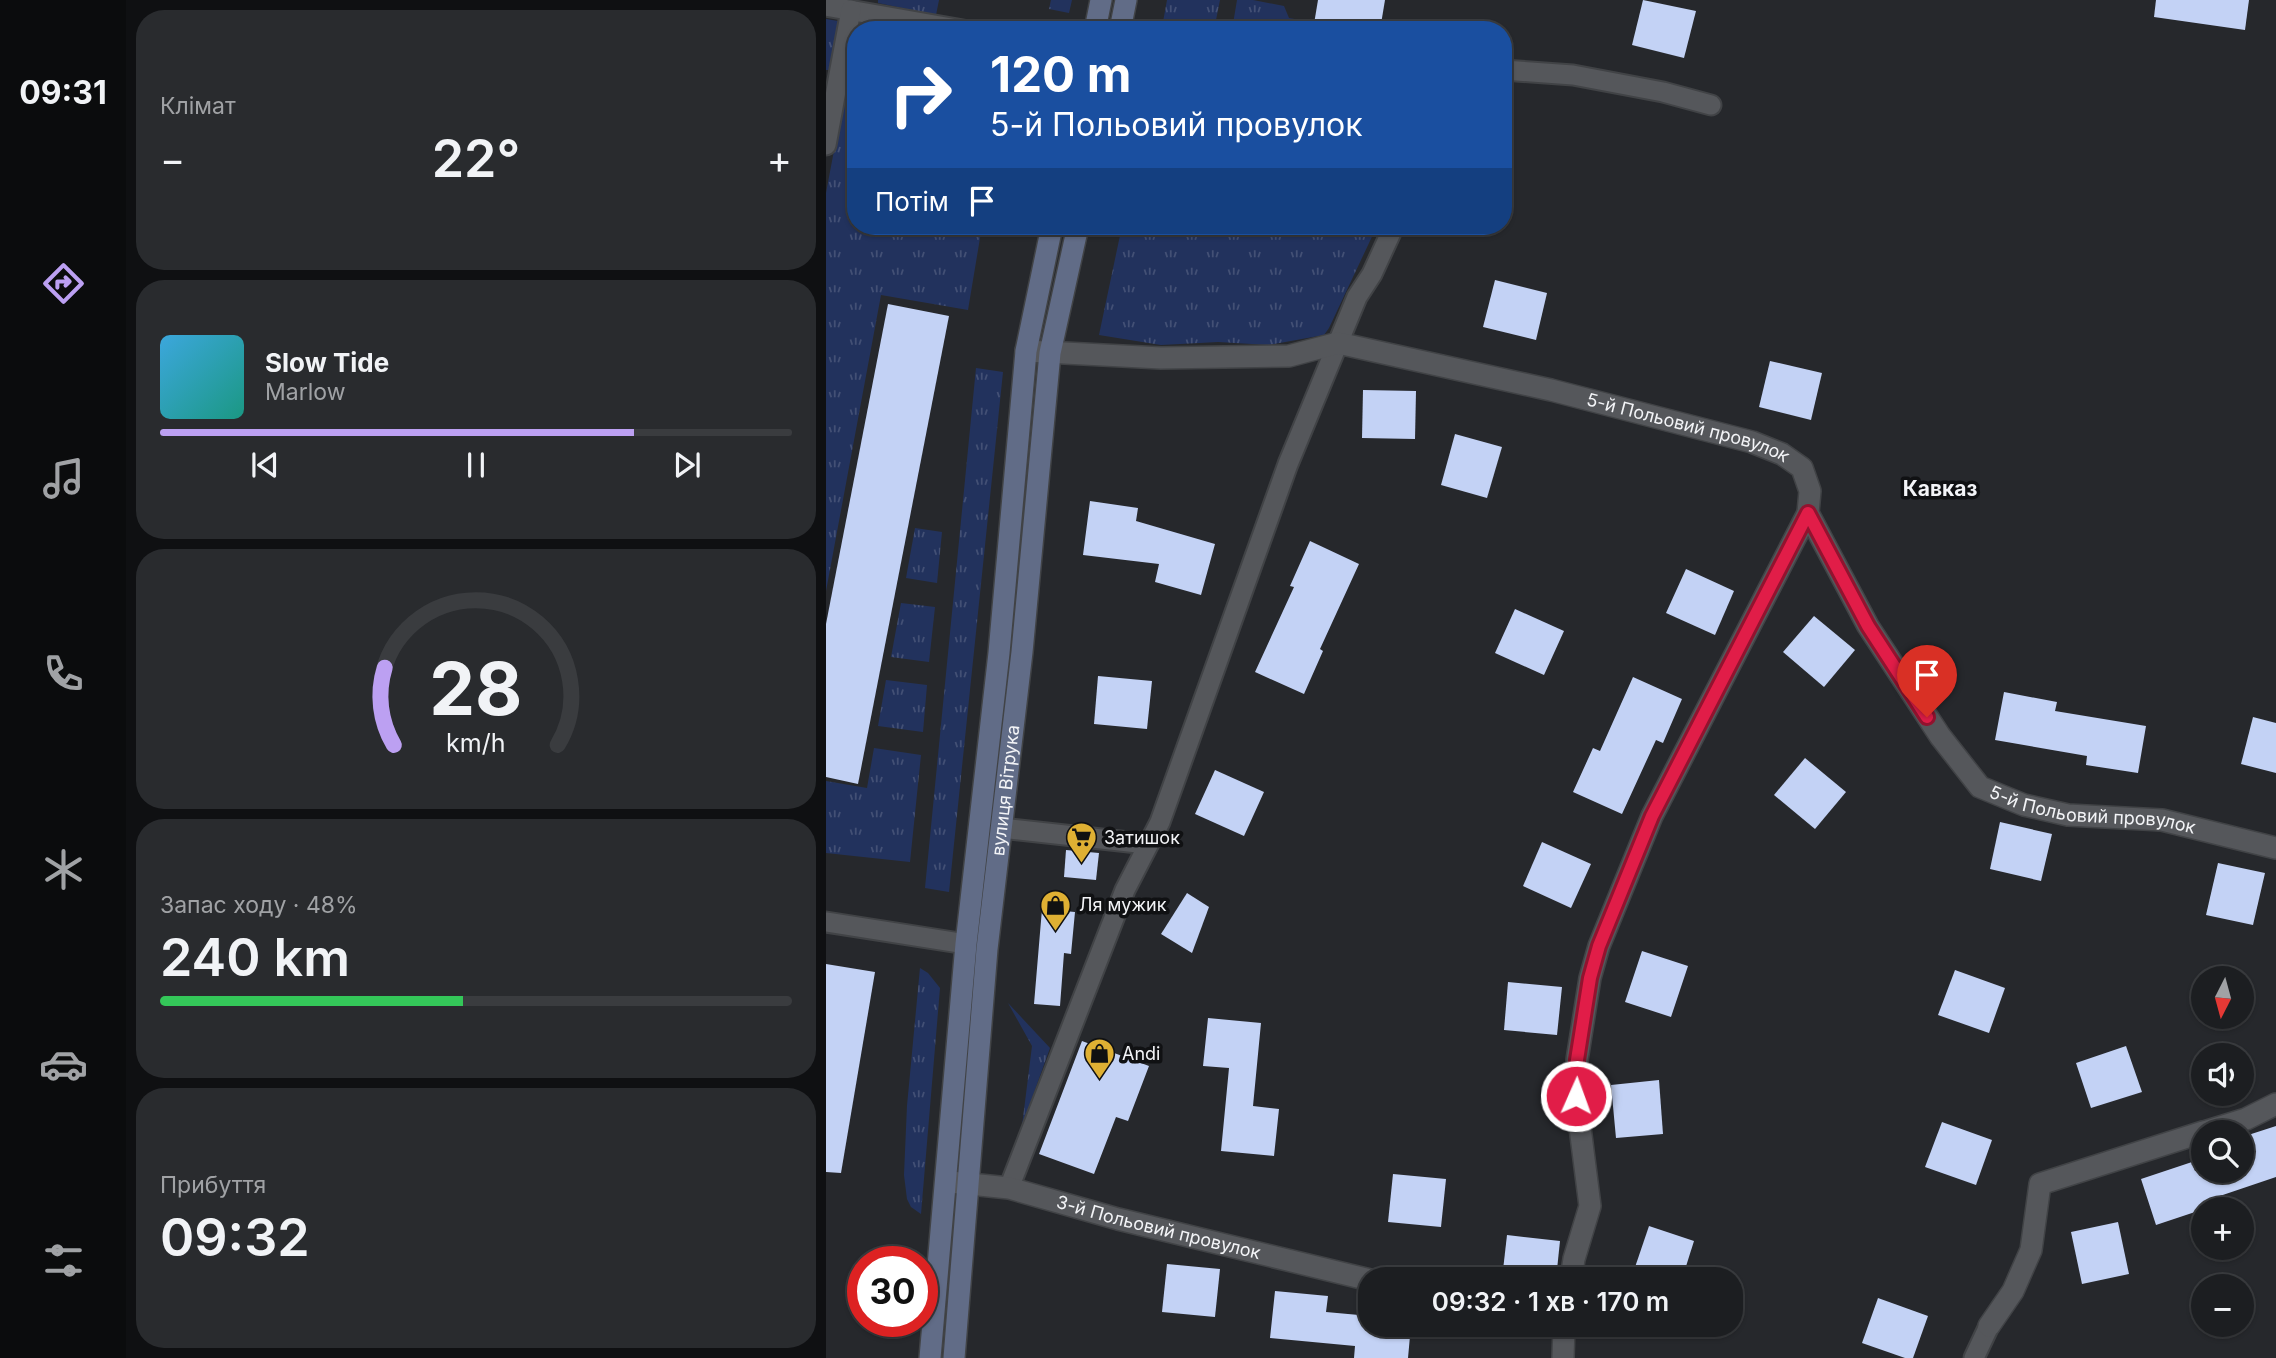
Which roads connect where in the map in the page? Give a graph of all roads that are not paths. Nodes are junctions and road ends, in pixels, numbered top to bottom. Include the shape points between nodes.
1 (1101, 0) edge
2 (1126, 0) edge
3 (826, 6) edge
4 (851, 10) junction
5 (849, 21) edge
6 (912, 21) edge
7 (1097, 21) edge
8 (1122, 21) edge
9 (847, 32) edge
10 (1512, 71) edge
11 (1711, 105) dead end
12 (826, 145) edge
13 (1050, 235) edge
14 (1076, 235) edge
15 (1390, 235) edge
16 (1338, 343) junction
17 (1027, 351) junction
18 (1050, 353) junction
19 (1808, 513) junction
20 (1001, 828) junction
21 (1147, 844) junction
22 (2276, 848) edge
23 (826, 922) edge
24 (966, 944) junction
25 (2276, 1104) edge
26 (2243, 1120) edge
27 (2191, 1136) edge
28 (945, 1181) junction
29 (967, 1184) junction
30 (1010, 1188) junction
31 (1573, 1267) edge
32 (1358, 1277) edge
33 (1989, 1326) joint
34 (1562, 1337) edge
35 (930, 1358) edge
36 (954, 1358) edge
37 (1563, 1358) edge
38 (1974, 1358) edge

1 - 7 main road
2 - 8 main road
3 - 4 lane
4 - 5 lane
4 - 6 lane
9 - 12 lane
10 - 11 lane via 1573,75
13 - 17 main road, вулиця Вітрука
14 - 18 main road, вулиця Вітрука
15 - 16 lane
16 - 18 street, 5-й Польовий провулок via 1289,356 1161,358
16 - 19 street, 5-й Польовий провулок via 1551,390 1752,442 1802,468 1810,491
16 - 21 lane via 1288,464 1160,822
17 - 18 street, 5-й Польовий провулок
17 - 24 main road, вулиця Вітрука
18 - 20 main road, вулиця Вітрука
19 - 22 street, 5-й Польовий провулок via 1868,626 1940,736 1980,787 2024,805 2068,815 2162,820
19 - 31 street via 1652,816 1599,946 1590,978 1576,1096 1590,1206
20 - 21 lane
20 - 29 main road, вулиця Вітрука
21 - 30 lane
23 - 24 lane
24 - 28 main road, вулиця Вітрука
25 - 26 street
27 - 33 street via 2040,1184 2031,1250 2013,1291
28 - 29 street, 3-й Польовий провулок
28 - 35 main road, вулиця Вітрука
29 - 30 street, 3-й Польовий провулок
29 - 36 main road, вулиця Вітрука
30 - 32 street, 3-й Польовий провулок
33 - 38 lane
34 - 37 street

